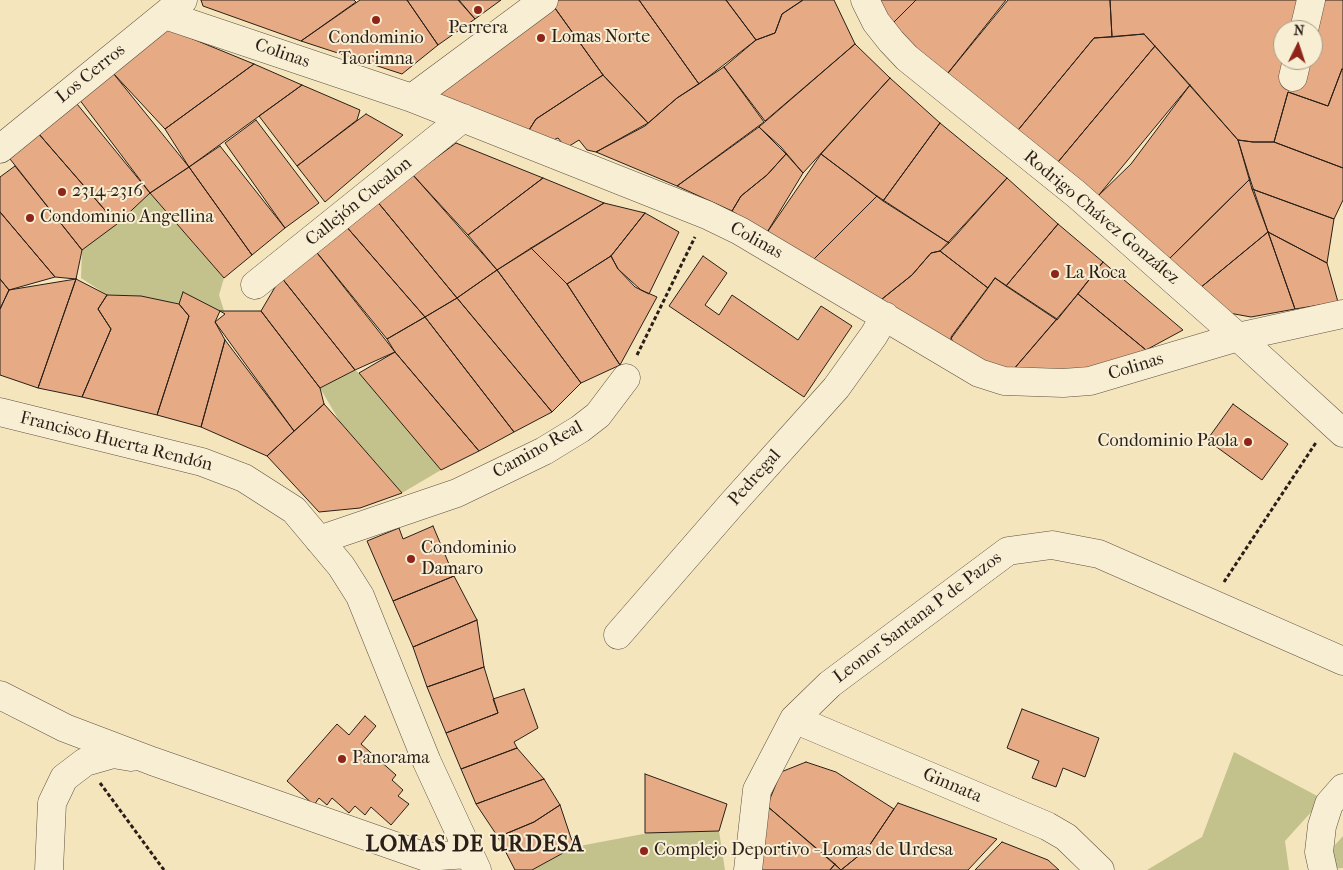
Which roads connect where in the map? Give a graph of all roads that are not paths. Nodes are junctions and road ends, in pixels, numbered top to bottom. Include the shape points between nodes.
1 (544, 0) edge
2 (865, 0) edge
3 (1311, 0) edge
4 (174, 7) edge
5 (1306, 20) edge
6 (412, 98) junction
7 (462, 118) junction
8 (0, 149) edge
9 (256, 285) dead end
10 (1343, 314) edge
11 (885, 316) junction
12 (1238, 337) junction
13 (626, 378) road end
14 (0, 412) edge
15 (1336, 428) edge
16 (319, 540) junction
17 (618, 635) dead end
18 (1343, 661) edge
19 (0, 695) edge
20 (794, 719) junction
21 (152, 761) junction
22 (1343, 788) edge
23 (472, 862) edge
24 (49, 870) edge
25 (748, 870) edge
26 (1100, 870) edge
27 (1323, 870) edge

1 - 6 street
2 - 12 street, Rodrigo Chávez González via 876,22 907,58 1076,194
3 - 5 street
4 - 6 street, Colinas
4 - 8 street, Los Cerros
6 - 7 street, Colinas
7 - 9 street, Callejón Cucalon
7 - 11 street, Colinas via 707,215
10 - 12 street, Colinas
11 - 12 street, Colinas via 979,374 1004,381 1090,381
11 - 17 street, Pedregal via 836,388
12 - 15 street, Rodrigo Chávez González
13 - 16 street, Camino Real via 598,414 544,451 457,493
14 - 16 street, Francisco Huerta Rendón via 202,462 244,478 294,510
16 - 23 street, Francisco Huerta Rendón via 360,596 427,762
18 - 20 street, Leonor Santana P de Pazos via 1099,554 1052,545 1008,551 830,684
19 - 21 street via 65,728
20 - 25 street, Leonor Santana P de Pazos via 757,790
20 - 26 street, Ginnata via 1047,826 1066,837
21 - 23 street via 426,857
21 - 24 street via 113,754 85,762 64,778 52,803
22 - 27 street via 1329,804 1322,826 1319,852

